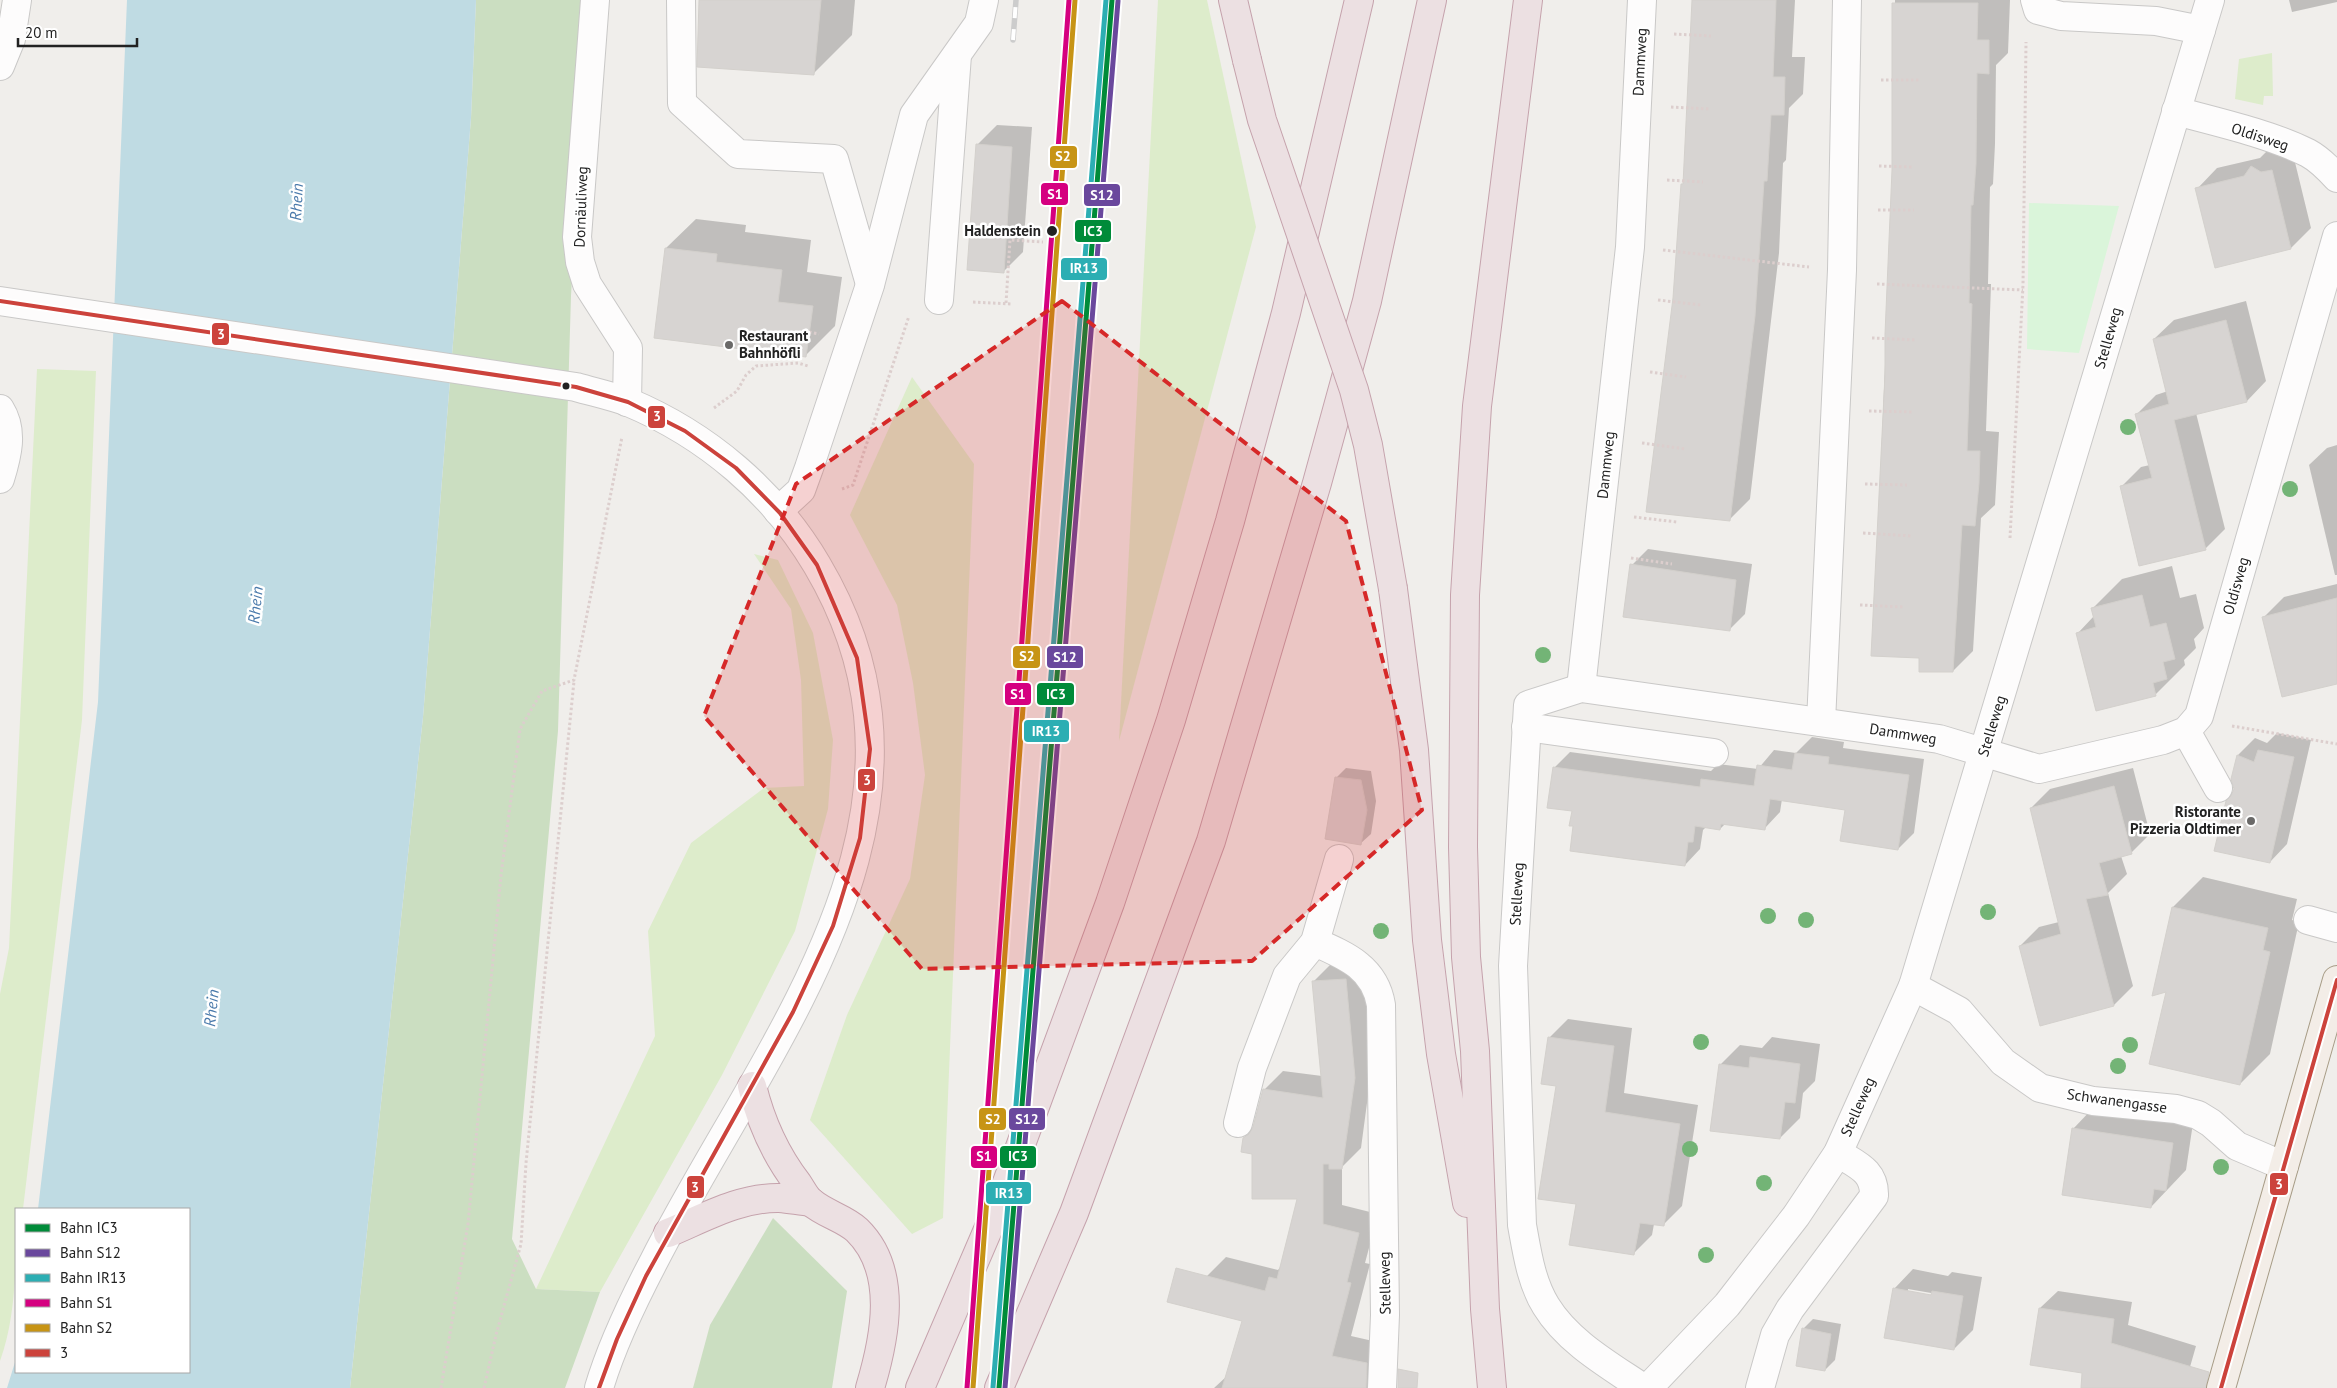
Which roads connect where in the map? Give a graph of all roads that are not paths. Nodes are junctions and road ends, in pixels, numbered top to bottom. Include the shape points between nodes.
1 (17, 0) edge
2 (595, 0) edge
3 (681, 0) edge
4 (984, 0) edge
5 (1233, 0) edge
6 (1358, 0) edge
7 (1432, 0) edge
8 (1528, 0) edge
9 (1642, 0) edge
10 (1847, 0) edge
11 (2210, 0) edge
12 (2037, 5) edge
13 (2201, 30) junction
14 (957, 55) junction
15 (0, 66) edge
16 (2176, 111) junction
17 (2337, 178) edge
18 (2337, 236) edge
19 (870, 285) junction
20 (939, 300) road end
21 (0, 301) edge
22 (627, 402) junction
23 (0, 409) edge
24 (0, 480) edge
25 (778, 510) junction
26 (1581, 688) junction
27 (1821, 722) junction
28 (2192, 724) junction
29 (1526, 727) junction
30 (1714, 753) dead end
31 (1983, 753) junction
32 (2218, 788) dead end
33 (1339, 859) dead end
34 (2308, 920) dead end
35 (2337, 928) edge
36 (1315, 942) junction
37 (2337, 980) edge
38 (1913, 986) junction
39 (752, 1086) junction
40 (1238, 1123) dead end
41 (1838, 1153) junction
42 (2284, 1166) junction
43 (811, 1202) junction
44 (668, 1233) junction
45 (1485, 1309) junction
46 (599, 1388) edge
47 (870, 1388) edge
48 (920, 1388) edge
49 (999, 1388) edge
50 (1382, 1388) edge
51 (1492, 1388) edge
52 (1643, 1388) edge
53 (1648, 1388) edge
54 (1760, 1388) edge
55 (2221, 1388) edge

1 - 15 street via 11,39
2 - 22 street, Dornäuliweg via 577,236 587,284 628,348
3 - 19 street via 682,103 738,154 834,159
4 - 14 street via 979,23
5 - 45 highway, bridge via 1262,120 1354,390 1368,445 1393,590 1414,750 1427,940 1441,1054
6 - 48 highway via 1286,313 1230,521 1171,720 1110,903 999,1204
7 - 49 highway via 1367,301 1211,841 1074,1213
8 - 45 highway via 1477,406 1465,595 1462,847 1466,957 1475,1051
9 - 26 street, Dammweg via 1630,246
10 - 27 street via 1839,336
11 - 13 street, Stelleweg
12 - 13 street via 2061,16 2156,21
13 - 16 street, Stelleweg
14 - 19 street via 914,114
14 - 20 street
16 - 17 street, Oldisweg via 2302,150 2325,165
16 - 31 street, Stelleweg
18 - 28 street, Oldisweg
19 - 25 street via 801,490
21 - 22 street via 576,387
22 - 25 street via 686,431 722,456
23 - 24 street via 8,427
25 - 39 street via 811,554 850,633 865,695 868,786 862,831 832,932 795,1011
26 - 27 street, Dammweg
26 - 29 street, Stelleweg via 1528,705
27 - 31 street, Dammweg via 1939,739
28 - 31 street via 2164,740 2039,769
28 - 32 street
29 - 30 street
29 - 52 street, Stelleweg via 1514,966 1522,1225 1532,1273 1545,1305 1558,1324 1600,1360
31 - 38 street, Stelleweg
33 - 36 street
34 - 35 street
36 - 40 street via 1287,976 1252,1068
36 - 50 street, Stelleweg via 1345,956 1371,976 1381,1005 1385,1315
37 - 42 main road
38 - 41 street, Stelleweg
38 - 42 street, Schwanengasse via 1959,1011 2003,1062 2040,1088 2093,1101 2176,1110 2198,1116 2237,1146
39 - 43 highway via 759,1115 772,1145
39 - 44 street
41 - 53 street, Stelleweg via 1796,1216 1727,1305
41 - 54 street via 1871,1176 1875,1185 1874,1196 1790,1309 1776,1335
42 - 55 main road
43 - 44 highway via 779,1198 752,1201 728,1207
43 - 47 highway via 857,1230 880,1267 885,1314
44 - 46 street via 632,1305
45 - 51 highway

